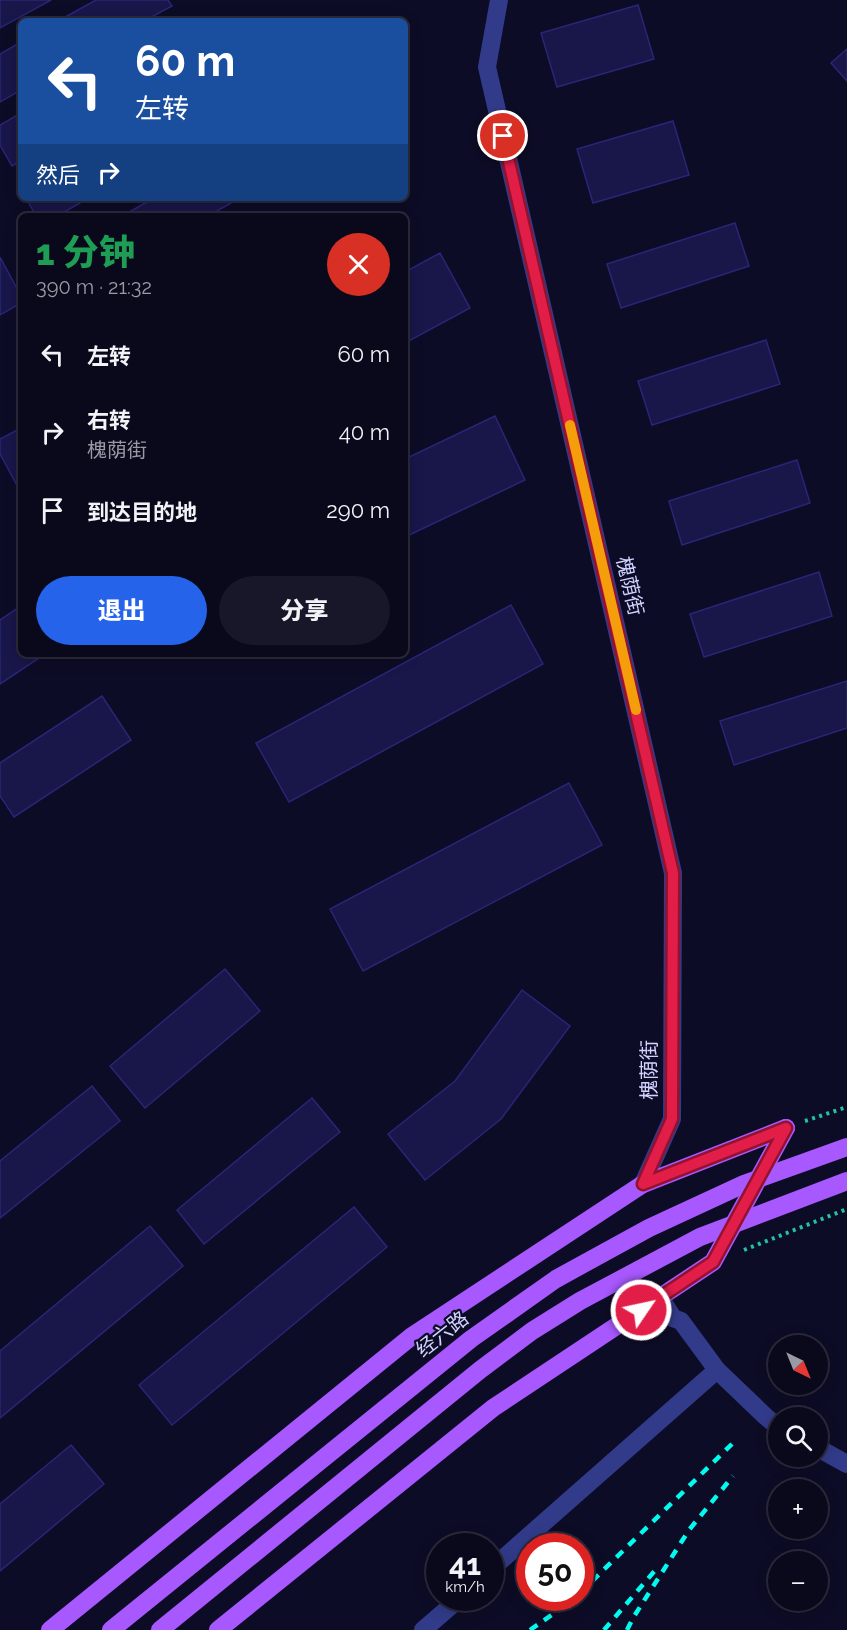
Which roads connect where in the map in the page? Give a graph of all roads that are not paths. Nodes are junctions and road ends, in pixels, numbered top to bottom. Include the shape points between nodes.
1 (500, 0) edge
2 (847, 1147) edge
3 (847, 1180) edge
4 (643, 1184) junction
5 (660, 1297) junction
6 (717, 1370) junction
7 (768, 1418) edge
8 (828, 1454) edge
9 (847, 1464) edge
10 (504, 1558) edge
11 (445, 1611) edge
12 (50, 1630) edge
13 (111, 1630) edge
14 (160, 1630) edge
15 (218, 1630) edge
16 (423, 1630) edge

1 - 4 street, 槐荫街 via 487,67 673,873 672,1119
2 - 13 main road, 经六路, bridge via 744,1185 649,1227 556,1279 471,1339
3 - 14 main road, bridge via 700,1237 532,1331
4 - 5 main road via 786,1128 713,1262
4 - 12 main road via 412,1336
5 - 6 street
5 - 15 main road via 493,1408
6 - 7 street
6 - 10 street
8 - 9 street
11 - 16 street

